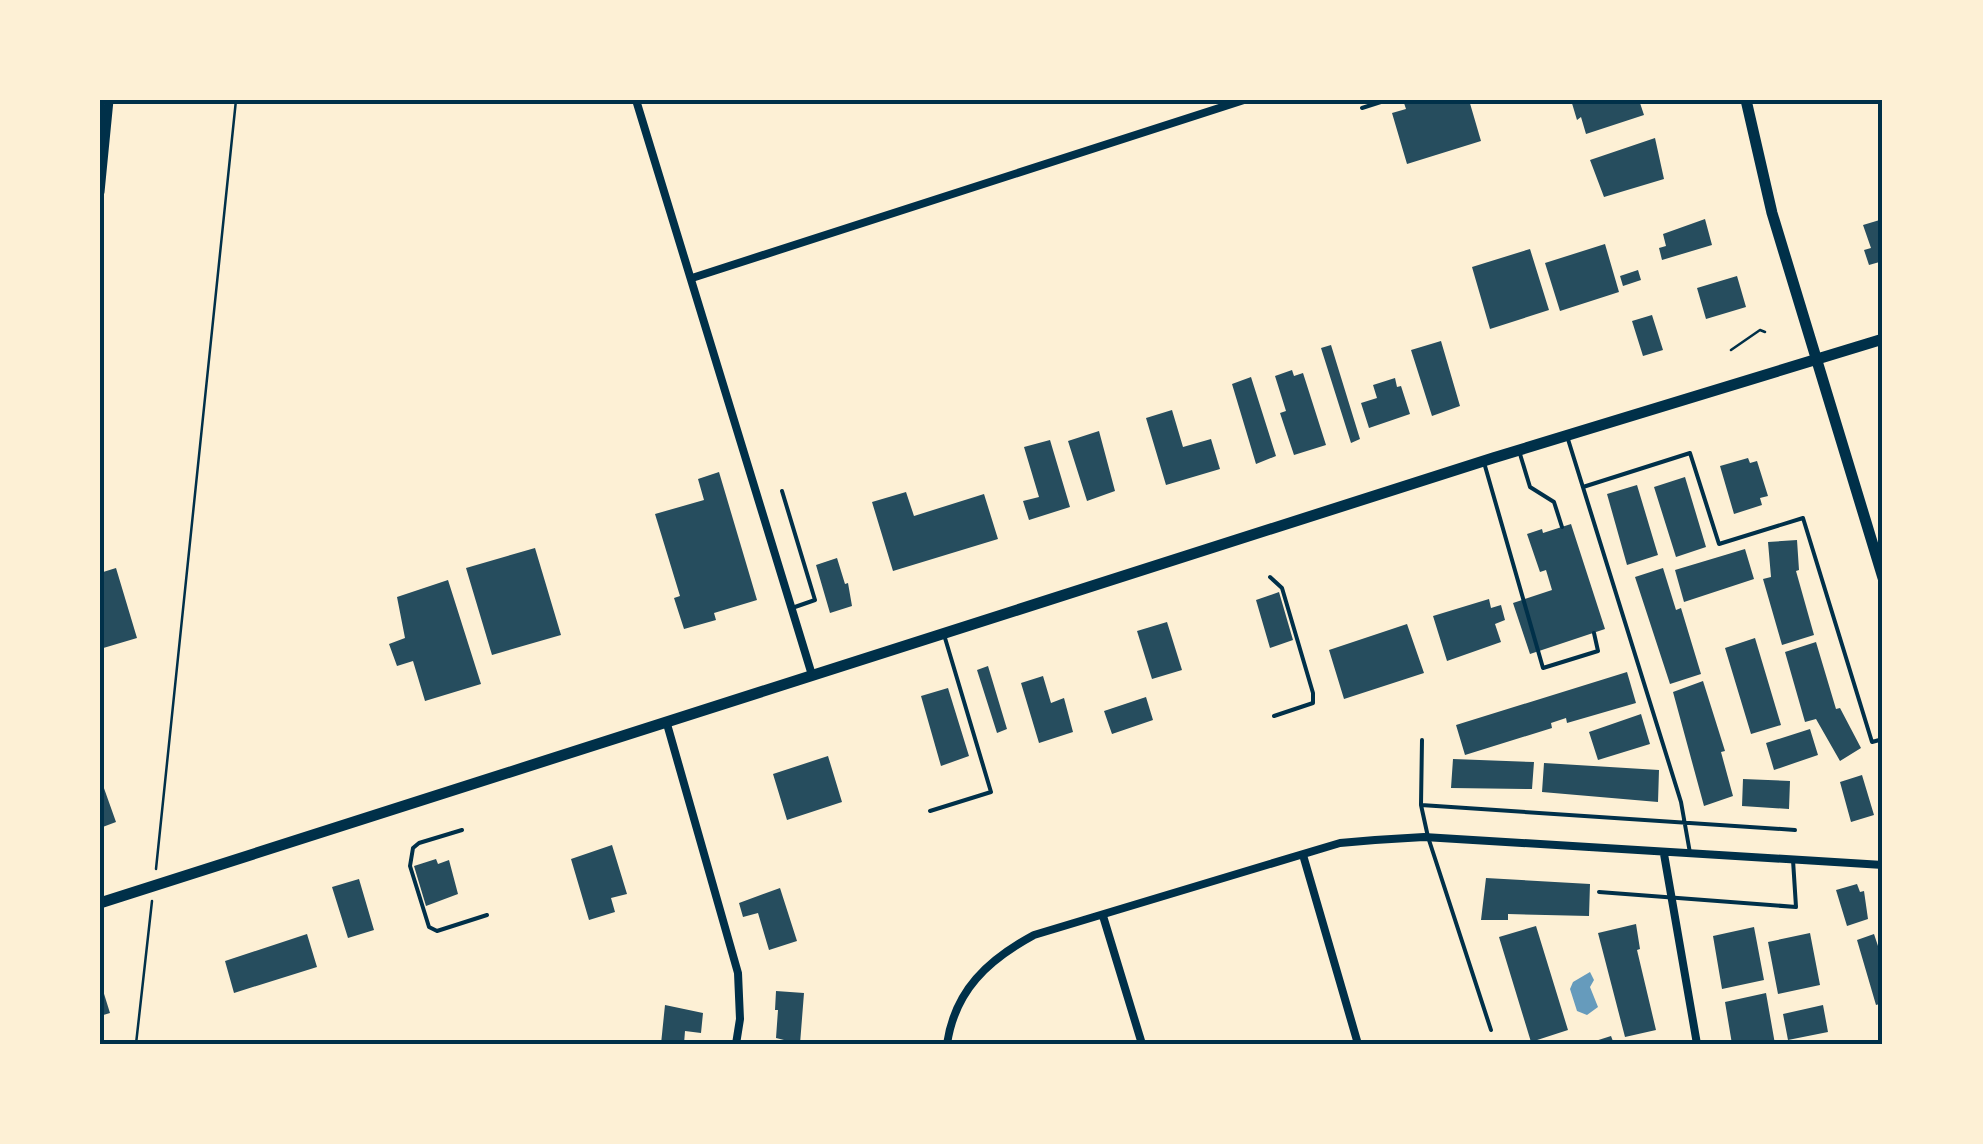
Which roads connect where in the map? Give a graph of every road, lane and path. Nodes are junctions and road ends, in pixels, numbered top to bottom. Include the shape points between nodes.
1 (109, 100) edge
2 (236, 100) edge
3 (636, 100) edge
4 (1244, 100) edge
5 (1387, 100) edge
6 (1746, 100) edge
7 (1362, 108) dead end
8 (100, 187) edge
9 (692, 278) junction
10 (1765, 332) dead end
11 (1883, 339) edge
12 (1731, 350) dead end
13 (1817, 360) junction
14 (1567, 436) junction
15 (1519, 450) junction
16 (1484, 461) junction
17 (1582, 487) junction
18 (782, 492) dead end
19 (1562, 527) dead end
20 (1883, 528) edge
21 (1869, 532) junction
22 (1270, 577) dead end
23 (1883, 578) edge
24 (792, 608) junction
25 (944, 633) junction
26 (1594, 633) dead end
27 (812, 675) junction
28 (1274, 716) dead end
29 (666, 724) junction
30 (1883, 739) edge
31 (1422, 740) dead end
32 (1422, 805) junction
33 (930, 811) dead end
34 (1684, 822) junction
35 (462, 830) dead end
36 (1795, 830) dead end
37 (1428, 837) junction
38 (157, 854) dead end
39 (1303, 854) junction
40 (1664, 854) junction
41 (1690, 856) junction
42 (1793, 860) junction
43 (1883, 866) edge
44 (1599, 892) dead end
45 (1670, 896) junction
46 (100, 903) edge
47 (150, 915) dead end
48 (487, 915) dead end
49 (1103, 916) junction
50 (1491, 1030) dead end
51 (136, 1044) edge
52 (736, 1044) edge
53 (947, 1044) edge
54 (1142, 1044) edge
55 (1358, 1044) edge
56 (1697, 1044) edge

1 - 8 street
2 - 38 path
3 - 9 street
4 - 9 street
5 - 7 lane
6 - 13 main road
9 - 24 street
10 - 12 path
11 - 13 main road
13 - 14 main road
13 - 21 main road
14 - 15 main road
14 - 17 lane
15 - 16 main road
15 - 19 lane via 1530,487 1554,502
16 - 25 main road
16 - 26 lane via 1543,668 1598,652
17 - 30 lane via 1690,454 1719,544 1803,518 1872,742
17 - 34 lane
18 - 24 lane via 816,600
20 - 21 lane
21 - 23 main road
22 - 28 lane via 1282,588 1313,693 1313,703
24 - 27 street
25 - 27 main road
25 - 33 lane via 991,792
27 - 29 main road
29 - 46 main road
29 - 52 street via 738,973
31 - 32 lane
32 - 34 lane
32 - 37 lane
34 - 36 lane
34 - 41 lane
35 - 48 lane via 418,843 410,866 430,927 438,931
37 - 39 street via 1340,843
37 - 40 street
37 - 50 lane
39 - 49 street
39 - 55 street
40 - 41 street
40 - 45 street
41 - 42 street
42 - 43 street
42 - 45 lane via 1796,907
44 - 45 lane
45 - 56 street
47 - 51 path
49 - 53 street via 1034,935 1000,953 959,1000
49 - 54 street

